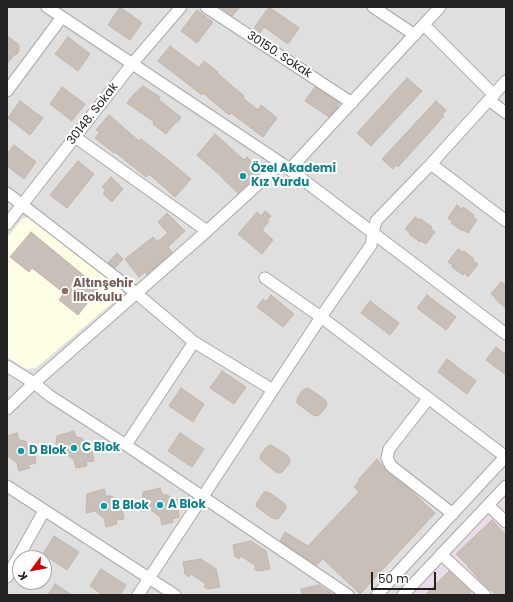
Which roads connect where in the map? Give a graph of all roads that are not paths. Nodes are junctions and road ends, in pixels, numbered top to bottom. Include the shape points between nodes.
1 (47, 7) edge
2 (181, 7) edge
3 (206, 7) edge
4 (373, 7) edge
5 (440, 7) edge
6 (62, 17) junction
7 (424, 25) junction
8 (415, 35) junction
9 (132, 64) junction
10 (506, 81) edge
11 (7, 91) edge
12 (492, 98) junction
13 (352, 103) junction
14 (506, 113) edge
15 (75, 137) junction
16 (431, 164) junction
17 (286, 166) junction
18 (7, 193) edge
19 (22, 205) junction
20 (506, 221) edge
21 (7, 224) edge
22 (207, 231) junction
23 (373, 233) junction
24 (265, 278) dead end
25 (136, 293) junction
26 (321, 317) junction
27 (506, 334) edge
28 (194, 342) junction
29 (7, 366) edge
30 (34, 383) junction
31 (273, 390) junction
32 (428, 399) junction
33 (7, 409) edge
34 (126, 445) junction
35 (506, 456) edge
36 (7, 486) edge
37 (506, 486) edge
38 (203, 497) junction
39 (488, 505) junction
40 (44, 511) junction
41 (453, 514) junction
42 (506, 522) edge
43 (441, 554) junction
44 (7, 577) edge
45 (149, 578) junction
46 (138, 595) edge
47 (175, 595) edge
48 (348, 595) edge
49 (377, 595) edge
50 (402, 595) edge
51 (485, 595) edge

1 - 6 street
2 - 9 street, 30148. Sokak
3 - 13 street, 30150. Sokak
4 - 8 street
5 - 7 street
6 - 9 street
6 - 11 street
7 - 8 street
7 - 12 street
8 - 13 street
9 - 15 street, 30148. Sokak
9 - 17 street
10 - 12 street
12 - 14 street
12 - 16 street
13 - 17 street
15 - 19 street, 30148. Sokak
15 - 22 street
16 - 20 street
16 - 23 street via 376,221
17 - 22 street
17 - 23 street
18 - 19 street
19 - 21 street, 30148. Sokak
19 - 25 street
22 - 25 street
23 - 26 street via 371,245
23 - 27 street
24 - 26 street
25 - 28 street
25 - 30 street
26 - 31 street
26 - 32 street
28 - 31 street
28 - 34 street
29 - 30 street
30 - 33 street
30 - 34 street
31 - 38 street
32 - 35 street
32 - 41 street via 389,449 387,458 391,466
34 - 38 street
35 - 41 street
36 - 40 street
37 - 39 street
38 - 45 street
38 - 48 street
39 - 42 street
39 - 43 street
40 - 44 street
40 - 45 street
41 - 49 street
43 - 50 street
43 - 51 street
45 - 46 street
45 - 47 street

